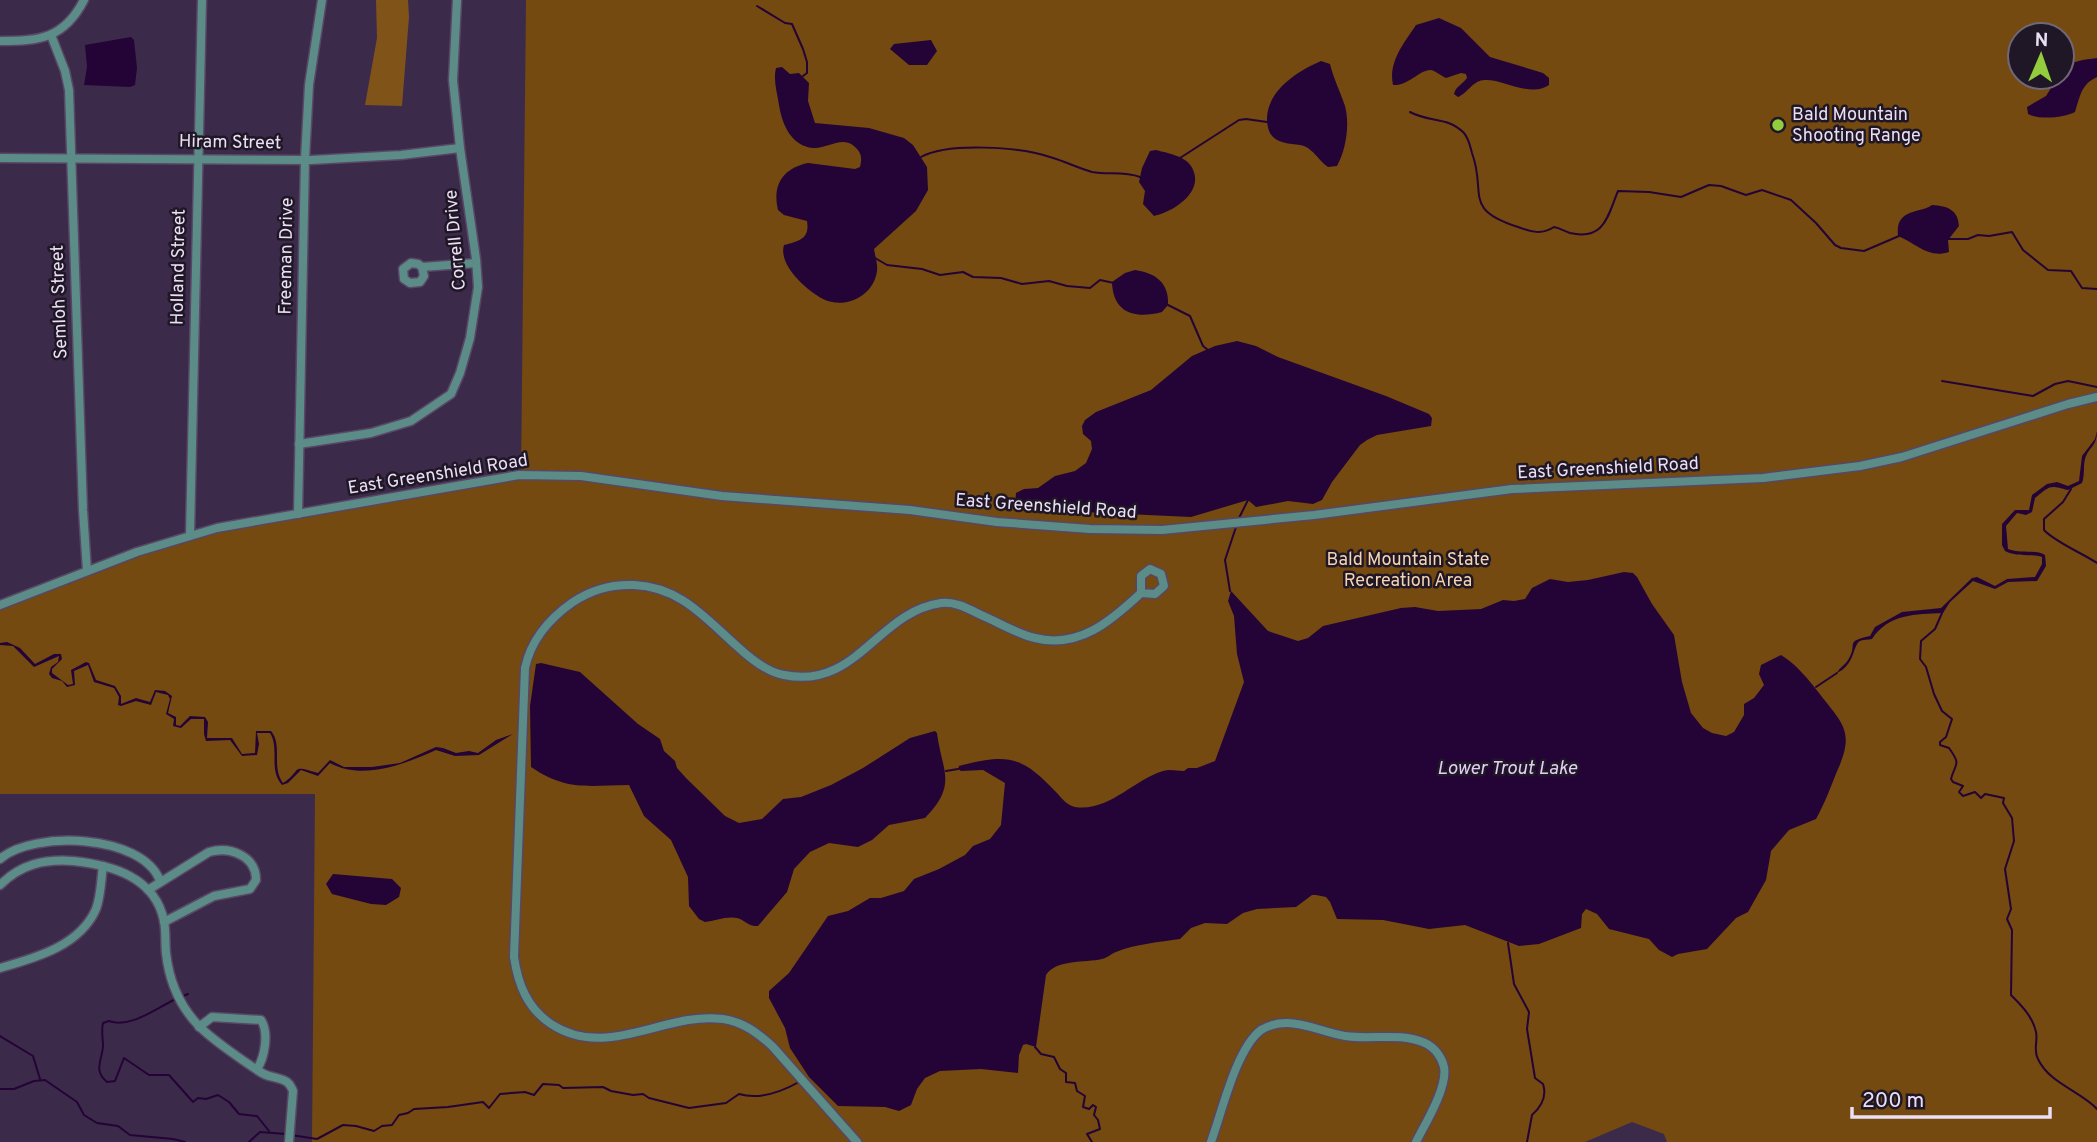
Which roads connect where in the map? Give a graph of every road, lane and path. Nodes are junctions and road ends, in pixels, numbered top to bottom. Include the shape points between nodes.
1 (84, 0) edge
2 (202, 0) edge
3 (322, 0) edge
4 (457, 0) edge
5 (51, 35) junction
6 (0, 41) edge
7 (460, 148) junction
8 (71, 157) junction
9 (0, 158) edge
10 (198, 158) junction
11 (305, 159) junction
12 (476, 262) junction
13 (422, 267) dead end
14 (2097, 397) edge
15 (299, 444) junction
16 (298, 514) junction
17 (190, 534) junction
18 (88, 571) junction
19 (1141, 593) dead end
20 (0, 605) edge
21 (0, 859) edge
22 (103, 866) junction
23 (2, 879) edge
24 (160, 881) junction
25 (148, 890) junction
26 (164, 922) junction
27 (0, 968) edge
28 (199, 1027) junction
29 (257, 1069) junction
30 (289, 1142) edge
31 (857, 1142) edge
32 (1211, 1142) edge
33 (1416, 1142) edge

1 - 5 street via 71,20
2 - 10 street, Holland Street
3 - 11 street, Freeman Drive via 309,85
4 - 7 street, Correll Drive via 453,80
5 - 6 street
5 - 8 street, Semloh Street via 69,90
7 - 11 street, Hiram Street
7 - 12 street, Correll Drive
8 - 9 street, Hiram Street
8 - 10 street, Hiram Street
8 - 18 street, Semloh Street
10 - 11 street, Hiram Street
10 - 17 street, Holland Street
11 - 15 street, Freeman Drive
12 - 13 street
12 - 15 street, Correll Drive via 476,310 451,394 392,428
14 - 16 street, East Greenshield Road via 1860,466 1763,478 1512,489 1162,530 996,522 557,475 502,477
15 - 16 street, Freeman Drive
16 - 17 street, East Greenshield Road
17 - 18 street, East Greenshield Road
18 - 20 street, East Greenshield Road
19 - 31 street via 1109,622 1063,641 1033,638 961,606 942,603 909,613 841,668 801,677 762,667 680,597 646,586 601,588 579,598 561,610 531,647 525,668 514,957 518,982 528,1001 543,1019 583,1039 700,1019 742,1024 774,1047
21 - 24 street via 37,843 99,844 132,854 153,869
22 - 23 street via 43,862
22 - 25 street via 120,870
22 - 27 street via 96,909 85,928 47,953
24 - 25 street
24 - 26 street via 216,850 248,859 256,874 250,889 214,896
25 - 26 street
26 - 28 street via 169,973 183,1006
28 - 29 street
28 - 29 street via 212,1017 261,1020 264,1057
29 - 30 street via 291,1086
32 - 33 street via 1238,1063 1248,1048 1262,1030 1291,1023 1345,1036 1410,1038 1436,1051 1444,1066 1443,1087

